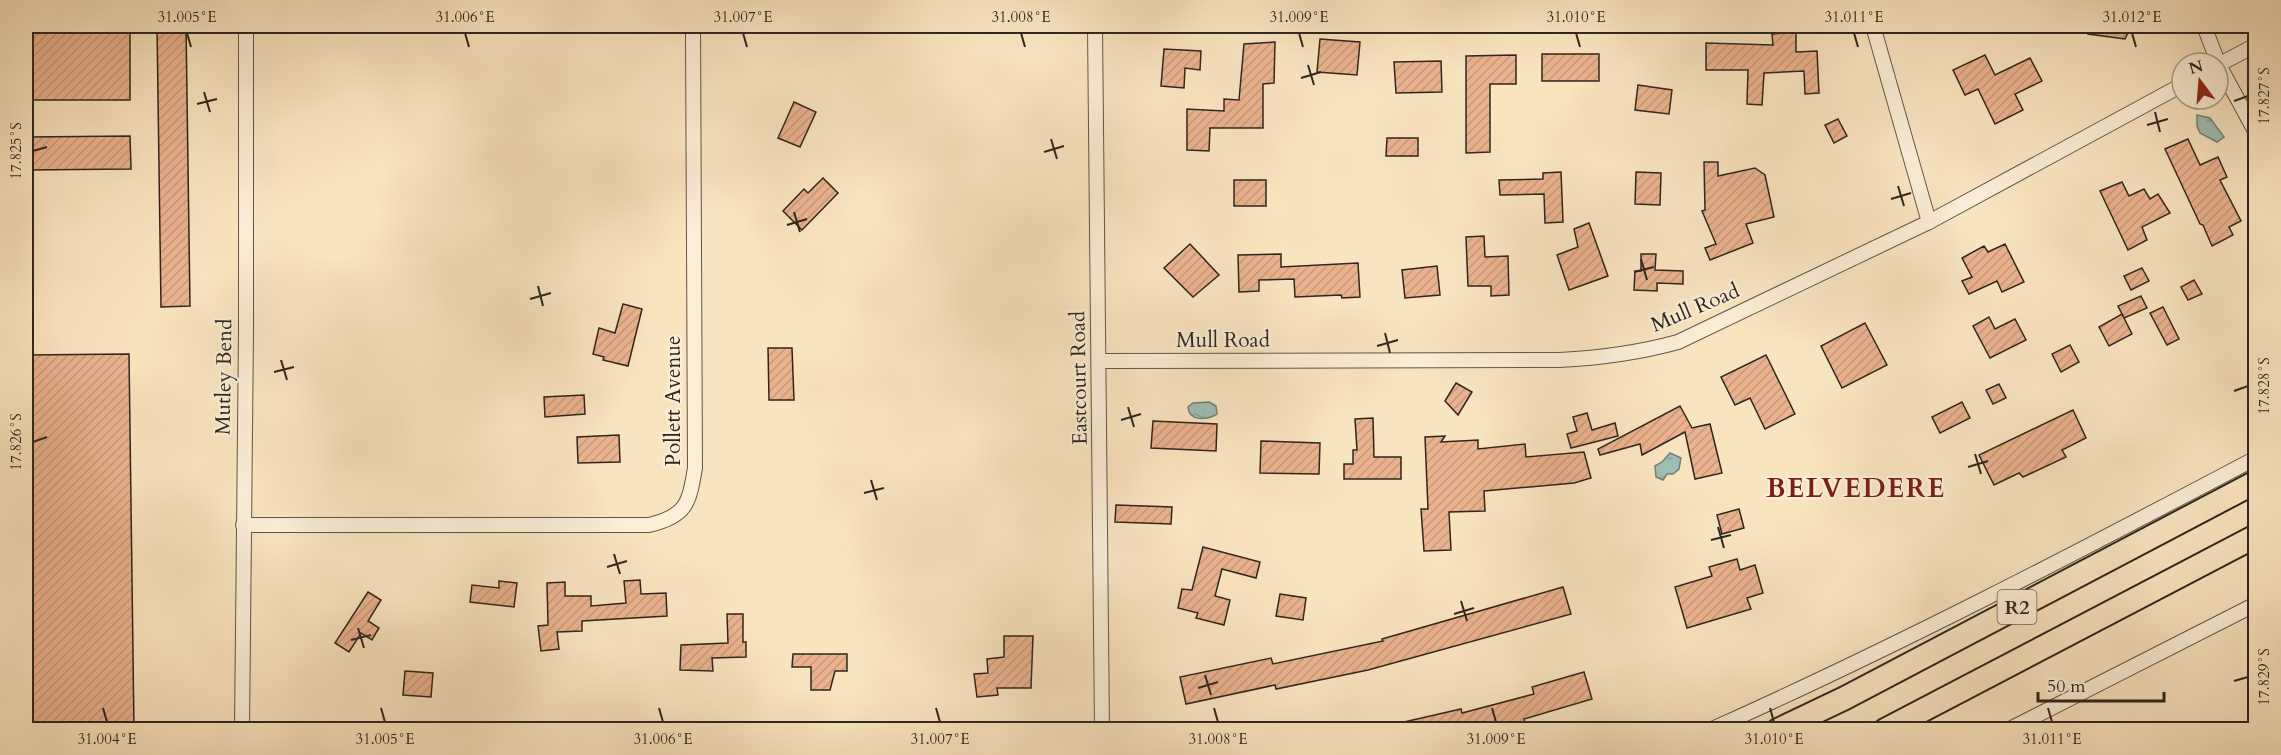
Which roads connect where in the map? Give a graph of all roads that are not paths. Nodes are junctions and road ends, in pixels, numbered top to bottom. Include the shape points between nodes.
1 (246, 26) edge
2 (693, 26) edge
3 (1095, 26) edge
4 (1873, 26) edge
5 (2204, 26) edge
6 (2256, 45) edge
7 (2214, 51) edge
8 (2230, 59) edge
9 (2230, 85) edge
10 (2170, 91) edge
11 (2256, 133) edge
12 (1929, 222) junction
13 (1100, 361) junction
14 (2256, 458) edge
15 (2256, 482) edge
16 (243, 525) junction
17 (2256, 536) edge
18 (2256, 604) edge
19 (1893, 728) edge
20 (242, 729) edge
21 (1102, 729) edge
22 (1710, 729) edge
23 (1778, 729) edge
24 (2008, 729) edge

1 - 16 street, Mutley Bend
2 - 16 street, Pollett Avenue via 695,468 684,509 668,520 649,525
3 - 13 street, Eastcourt Road
4 - 12 street
5 - 7 street
6 - 8 street
9 - 11 street
10 - 12 street, Mull Road
12 - 13 street, Mull Road via 1678,342 1641,353 1559,360
13 - 21 street, Eastcourt Road
14 - 22 street via 1904,638
15 - 23 highway, R2 via 1845,698
16 - 20 street, Mutley Bend
17 - 19 highway, R2
18 - 24 street

